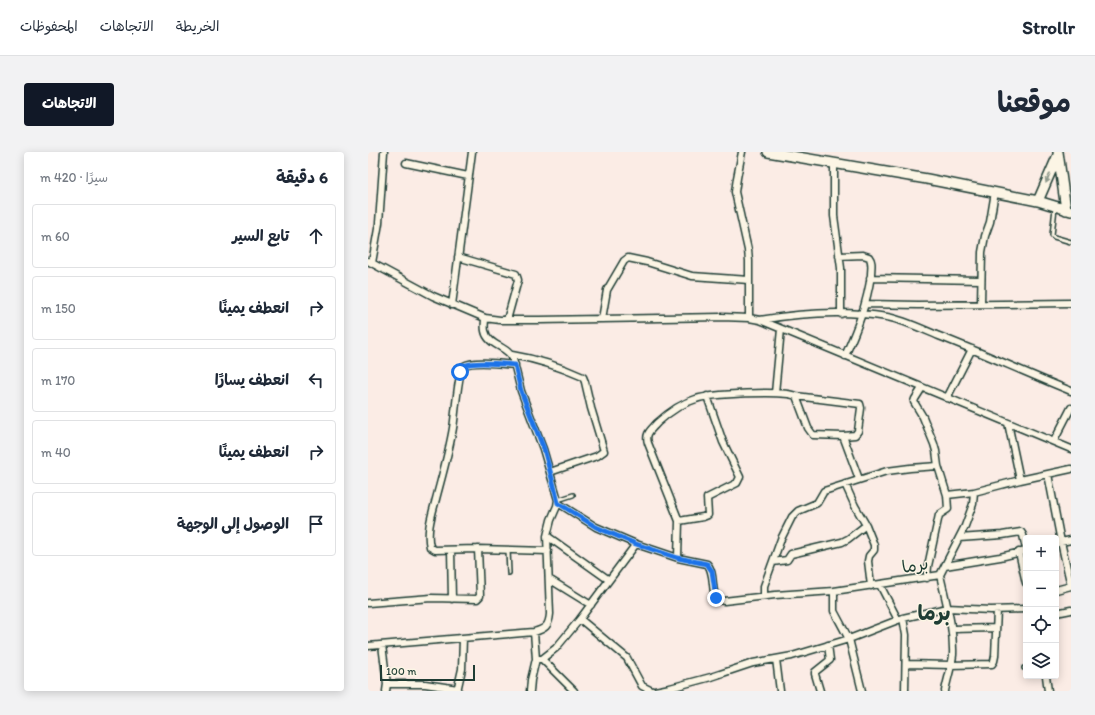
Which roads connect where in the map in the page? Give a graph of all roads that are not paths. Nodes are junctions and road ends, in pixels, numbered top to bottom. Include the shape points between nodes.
1 (384, 152) edge
2 (472, 152) edge
3 (742, 152) edge
4 (768, 152) edge
5 (1058, 154) edge
6 (406, 163) dead end
7 (834, 164) junction
8 (468, 176) junction
9 (995, 192) junction
10 (1038, 201) junction
11 (1055, 206) junction
12 (1069, 211) edge
13 (1071, 242) edge
14 (839, 256) junction
15 (458, 257) junction
16 (370, 262) edge
17 (870, 278) junction
18 (749, 280) junction
19 (981, 280) junction
20 (1071, 295) edge
21 (1070, 303) edge
22 (865, 304) junction
23 (981, 304) junction
24 (452, 305) junction
25 (841, 314) junction
26 (863, 314) junction
27 (485, 318) junction
28 (749, 318) junction
29 (602, 319) junction
30 (507, 320) junction
31 (760, 320) junction
32 (781, 329) junction
33 (972, 349) junction
34 (512, 355) junction
35 (846, 356) junction
36 (515, 365) junction
37 (922, 388) junction
38 (1071, 391) edge
39 (774, 393) junction
40 (707, 396) junction
41 (796, 396) junction
42 (947, 398) junction
43 (1071, 408) edge
44 (1008, 424) junction
45 (843, 436) junction
46 (1054, 441) junction
47 (1071, 449) edge
48 (938, 466) junction
49 (1070, 471) edge
50 (550, 472) junction
51 (1048, 474) junction
52 (858, 479) junction
53 (1020, 480) junction
54 (845, 484) junction
55 (974, 492) junction
56 (573, 495) dead end
57 (946, 495) junction
58 (558, 501) junction
59 (679, 521) junction
60 (866, 525) junction
61 (1023, 535) edge
62 (1057, 535) edge
63 (547, 536) junction
64 (959, 538) junction
65 (1071, 540) edge
66 (1059, 543) edge
67 (636, 544) junction
68 (1059, 546) edge
69 (478, 549) junction
70 (451, 550) junction
71 (508, 550) junction
72 (548, 551) junction
73 (1023, 551) edge
74 (1019, 552) junction
75 (678, 558) junction
76 (773, 562) junction
77 (945, 566) junction
78 (1023, 571) edge
79 (510, 573) dead end
80 (940, 575) junction
81 (927, 578) junction
82 (549, 579) junction
83 (610, 580) junction
84 (880, 584) junction
85 (871, 586) junction
86 (1071, 586) edge
87 (1059, 589) edge
88 (834, 591) junction
89 (764, 596) junction
90 (452, 599) junction
91 (368, 603) edge
92 (591, 605) junction
93 (947, 608) junction
94 (1023, 609) edge
95 (997, 610) junction
96 (1071, 610) edge
97 (1059, 612) edge
98 (580, 619) junction
99 (900, 619) junction
100 (996, 628) junction
101 (952, 629) junction
102 (534, 632) junction
103 (463, 638) junction
104 (849, 639) junction
105 (382, 645) junction
106 (828, 645) junction
107 (368, 646) edge
108 (776, 658) junction
109 (539, 659) junction
110 (906, 664) junction
111 (950, 665) junction
112 (1046, 679) edge
113 (387, 684) junction
114 (642, 686) junction
115 (671, 689) edge
116 (457, 690) edge
117 (386, 691) edge
118 (530, 691) edge
119 (574, 691) edge
120 (637, 691) edge
121 (652, 691) edge
122 (655, 691) edge
123 (780, 691) edge
124 (820, 691) edge
125 (862, 691) edge
126 (905, 691) edge
127 (945, 691) edge
128 (1048, 691) edge

1 - 16 street via 379,223
2 - 8 street
3 - 18 street via 735,192 748,250
4 - 7 main road
5 -> 10 main road
5 - 12 main road
6 - 8 street
7 - 9 main road
7 - 14 street via 834,216
8 - 15 street
9 - 10 main road
9 - 19 street via 990,222 984,236
10 - 11 main road
11 - 12 main road
11 - 13 lane via 1052,235
14 - 17 street via 869,257 872,264
14 - 25 street
15 - 24 street
15 - 30 street via 516,274 518,280
16 - 24 street
17 - 19 street
17 - 22 street
18 - 28 street
18 - 29 street via 692,276 628,258 607,290
19 - 23 street
20 - 21 street
21 - 23 street
22 - 23 street
22 - 26 street
24 - 27 street
25 - 26 street
25 - 31 street via 813,313
26 - 33 street via 889,317
26 - 35 street
27 - 30 street
27 - 34 street via 485,331 488,337
28 - 29 street
28 - 31 street
29 - 30 street
31 - 32 street
32 - 35 street
32 - 39 street
33 - 38 street
33 - 42 street
34 - 36 street
34 - 50 street via 568,371 583,377 585,382 604,451 597,456
35 - 37 street
36 - 50 street via 521,391 544,449
36 - 70 street via 474,363 461,368 453,430 429,534 430,547
37 - 42 street
37 - 48 street via 914,402 934,444
39 - 40 street
39 - 41 street
40 - 59 street via 685,403 663,418 647,435
40 - 59 street via 723,442 740,477 737,483 707,498 706,517
41 - 45 street via 813,436
41 - 45 street via 860,404 858,431 855,435
42 - 44 street
43 - 46 street
44 - 46 street
44 - 53 street
45 - 52 street
46 - 47 street
48 - 52 street via 887,471
48 - 57 street
49 - 51 street
50 - 58 street
51 - 53 street
51 - 62 street
52 - 54 street
53 - 55 street
54 - 60 street
54 - 76 street via 824,491 817,503 795,512
55 - 57 street
55 - 64 street, برما via 973,504
56 - 58 lane
57 - 81 street via 948,509 939,515
58 - 63 street
58 - 67 street via 596,527
59 - 75 street
60 - 76 street via 842,542 791,554 787,560
60 - 85 street via 875,547 868,560
61 - 64 street via 1021,532
63 - 72 street
63 - 83 street
64 - 77 street, برما
65 - 66 street
67 - 75 street
67 - 83 street
68 - 86 street
69 - 70 street
69 - 71 street
69 - 90 street via 479,598
70 - 90 street
71 - 72 street
71 - 79 lane
72 - 82 street
73 - 74 street
74 - 77 street
74 - 78 street
75 - 89 street, برما via 710,567 715,596 718,599 724,601
76 - 89 street via 764,586
77 - 80 street, برما
80 - 81 street, برما
80 - 93 street
81 - 84 street, برما
82 - 92 street
82 - 102 street via 548,624
83 - 92 street
84 - 85 street, برما
84 - 99 street
85 - 88 street, برما
86 - 87 street
88 - 89 street, برما
88 - 104 street via 834,610
90 - 91 street
92 - 98 street
93 - 95 street
93 - 99 street
93 - 101 street
94 - 95 street
95 - 100 street
96 - 97 street
98 - 109 street via 556,648
98 - 114 street via 626,658
99 - 104 street
99 - 110 street via 906,635
100 - 101 street
100 - 111 street via 994,663
101 - 111 street
102 - 103 street
102 - 109 street
103 - 105 street
103 - 116 street via 462,669
104 - 106 street
104 - 125 street
105 - 107 street
105 - 113 street
106 - 108 street
106 - 124 street via 830,660 815,674
108 - 115 street via 753,662
108 - 123 street
109 - 118 street via 531,680
109 - 119 street
110 - 111 street
110 - 126 street
111 - 127 street
112 - 128 street
113 - 116 street via 425,684
113 - 117 street
114 - 120 street
114 - 121 street
115 - 122 street

